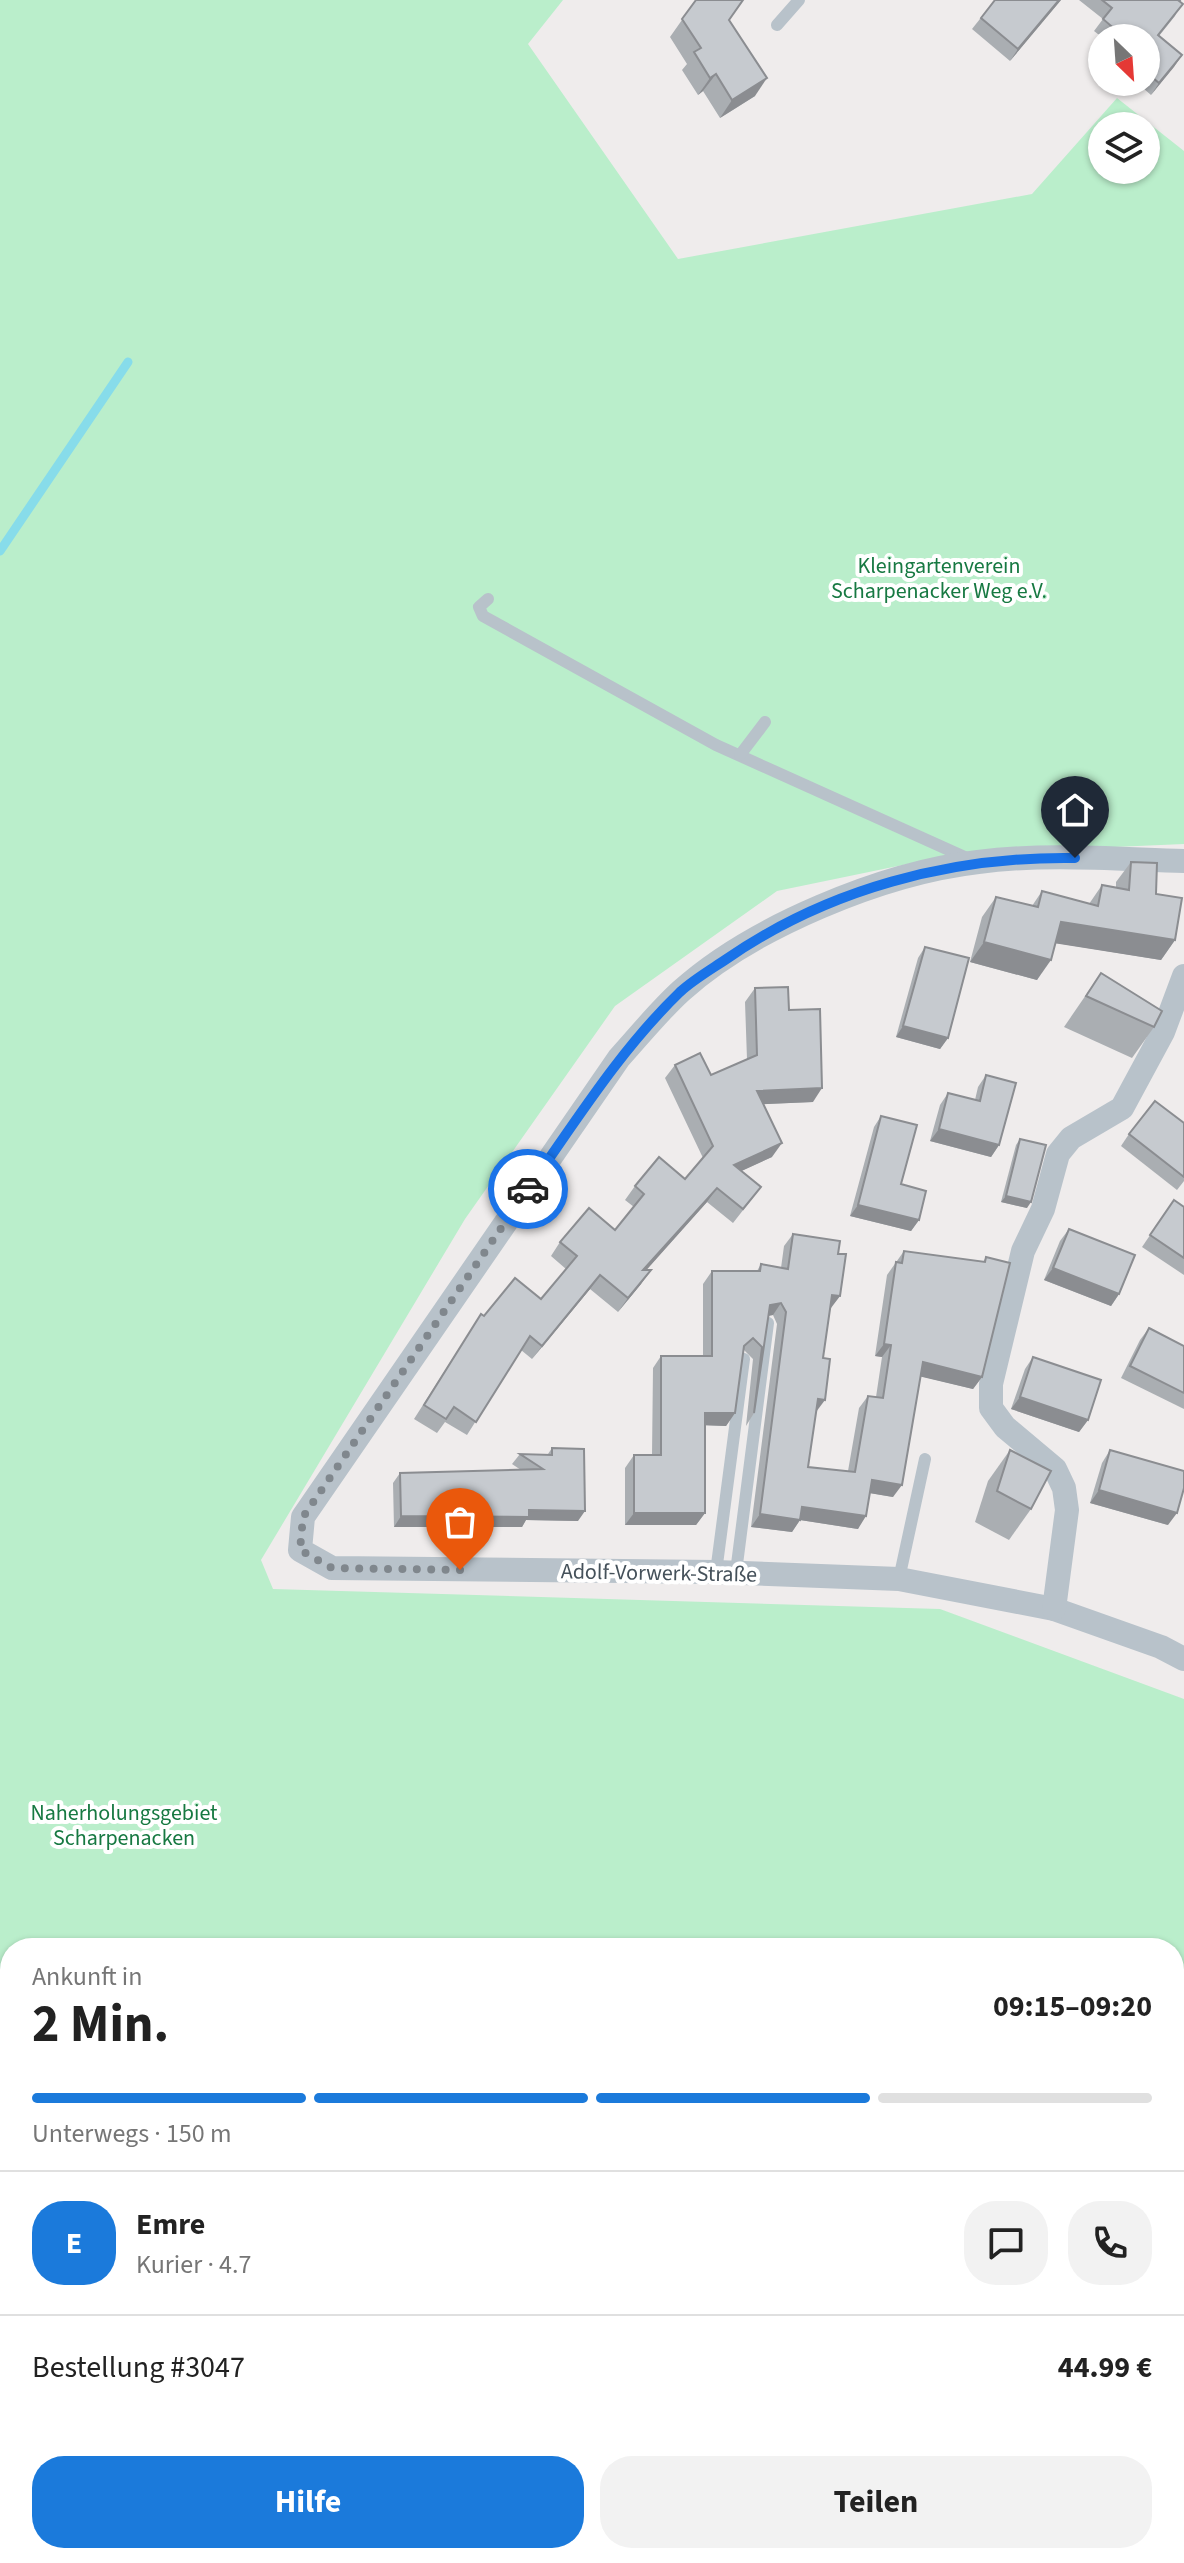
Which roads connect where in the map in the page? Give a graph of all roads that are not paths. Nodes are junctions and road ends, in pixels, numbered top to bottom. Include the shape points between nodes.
1 (799, 0) edge
2 (777, 25) dead end
3 (488, 599) dead end
4 (765, 722) dead end
5 (740, 755) junction
6 (1184, 861) edge
7 (976, 862) junction
8 (1184, 976) edge
9 (768, 1323) edge
10 (744, 1359) edge
11 (925, 1459) dead end
12 (726, 1572) junction
13 (899, 1579) junction
14 (1054, 1609) junction
15 (1184, 1659) edge

1 - 2 lane
3 - 5 lane via 479,607 483,616
4 - 5 lane
5 - 7 lane
6 - 7 street via 1033,857
7 - 12 street, Adolf-Vorwerk-Straße via 830,902 753,941 682,990 619,1058 303,1517 300,1550 332,1568
8 - 14 street via 1163,1032 1122,1108 1071,1138 1058,1154 1043,1209 1023,1251 991,1384 991,1408 1005,1427 1055,1469 1064,1488 1067,1510
9 - 12 lane
10 - 12 lane
11 - 13 lane
12 - 13 street, Adolf-Vorwerk-Straße
13 - 14 street, Adolf-Vorwerk-Straße
14 - 15 street, Adolf-Vorwerk-Straße

